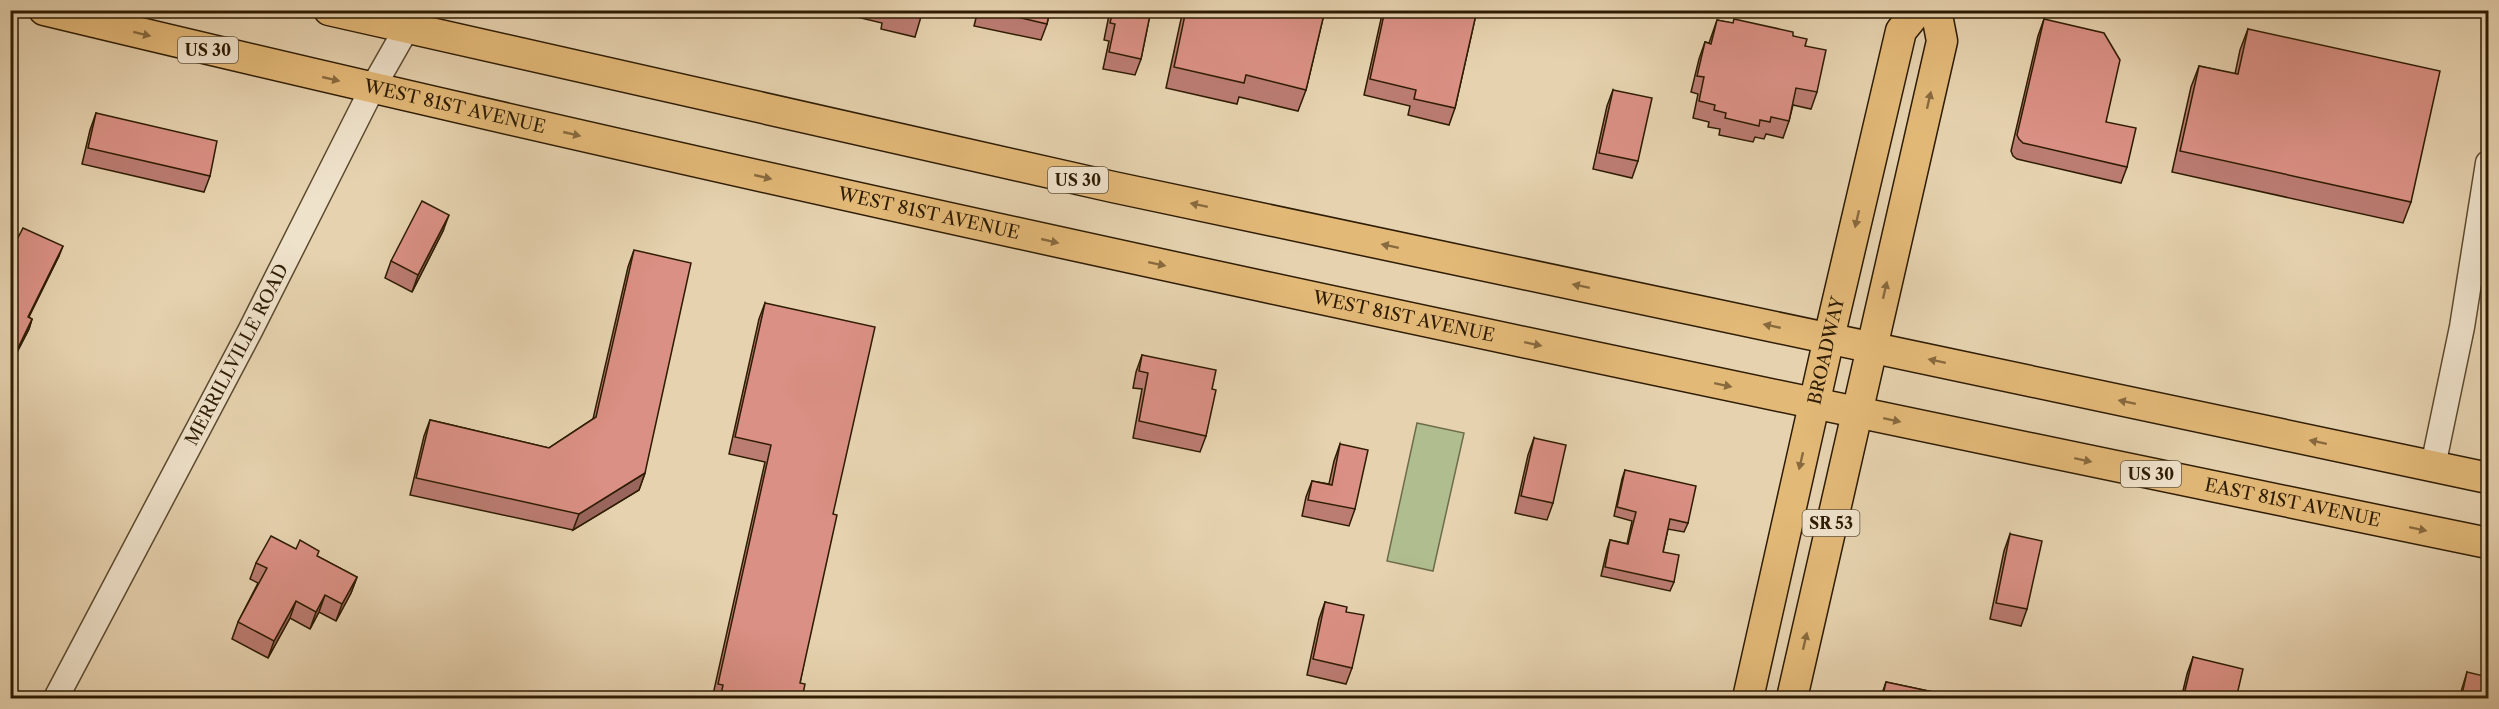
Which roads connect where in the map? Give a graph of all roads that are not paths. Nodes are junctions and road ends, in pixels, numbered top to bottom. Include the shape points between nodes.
1 (44, 10) edge
2 (329, 10) edge
3 (1918, 10) edge
4 (1936, 10) edge
5 (411, 20) edge
6 (372, 89) junction
7 (2488, 163) edge
8 (1829, 338) junction
9 (1872, 348) junction
10 (1814, 404) junction
11 (1856, 413) junction
12 (2433, 466) junction
13 (2488, 478) edge
14 (2488, 543) edge
15 (56, 699) edge
16 (1748, 699) edge
17 (1792, 699) edge

1 -> 6 main road, WEST 81ST AVENUE / US 30
2 - 5 main road, US 30
3 -> 8 main road, BROADWAY / SR 53 via 1901,31
9 -> 4 main road, SR 53 via 1942,41
5 - 6 street, MERRILLVILLE ROAD
8 -> 5 main road, US 30 via 1113,187
6 -> 10 main road, WEST 81ST AVENUE / US 30 via 1111,255
6 - 15 street, MERRILLVILLE ROAD
7 - 12 street
8 - 9 main road, US 30
8 - 10 main road, BROADWAY / SR 53
9 - 11 main road, SR 53
12 -> 9 main road, US 30
10 - 11 main road, EAST 81ST AVENUE / US 30
10 -> 16 main road, BROADWAY / SR 53
11 -> 14 main road, EAST 81ST AVENUE / US 30
17 -> 11 main road, SR 53
12 - 13 main road, US 30

